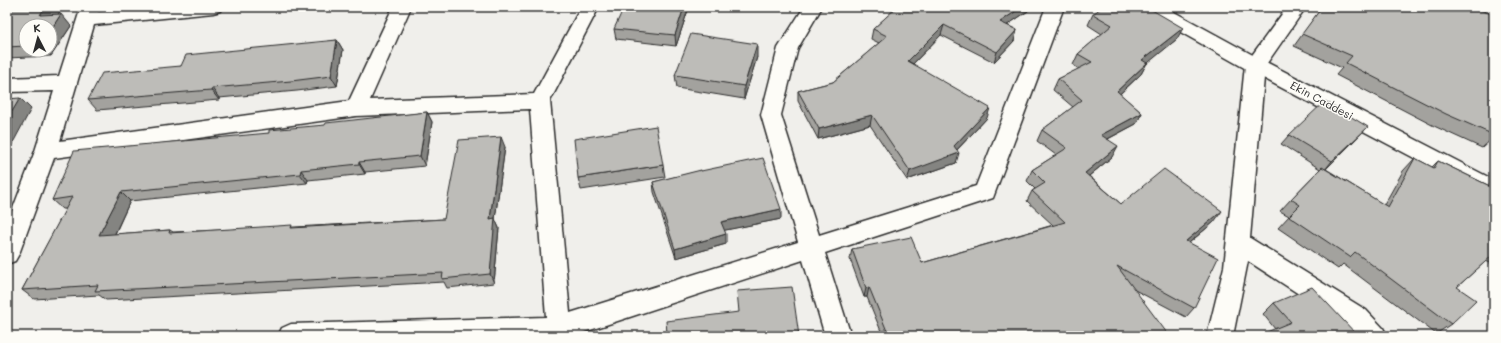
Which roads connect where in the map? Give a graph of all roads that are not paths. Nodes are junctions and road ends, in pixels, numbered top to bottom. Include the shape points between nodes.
1 (214, 7) edge
2 (402, 7) edge
3 (590, 7) edge
4 (813, 7) edge
5 (1055, 7) edge
6 (1150, 7) edge
7 (1297, 7) edge
8 (88, 13) edge
9 (1255, 65) junction
10 (67, 82) junction
11 (7, 85) edge
12 (540, 101) junction
13 (356, 108) junction
14 (46, 151) junction
15 (1494, 190) edge
16 (1238, 242) junction
17 (812, 247) junction
18 (7, 254) edge
19 (559, 332) edge
20 (291, 336) edge
21 (297, 336) edge
22 (838, 336) edge
23 (1220, 336) edge
24 (1374, 336) edge

1 - 8 street
2 - 13 street
3 - 12 street
4 - 17 street via 788,48 771,115
5 - 17 street via 985,192
6 - 9 street, Ekin Caddesi
7 - 9 street
8 - 10 street
9 - 15 street, Ekin Caddesi
9 - 16 street
10 - 11 street
10 - 14 street
12 - 13 street
12 - 19 street
13 - 14 street
14 - 18 street
16 - 23 street via 1236,267
16 - 24 street via 1357,318
17 - 19 street
17 - 22 street
19 - 21 street
20 - 21 street

